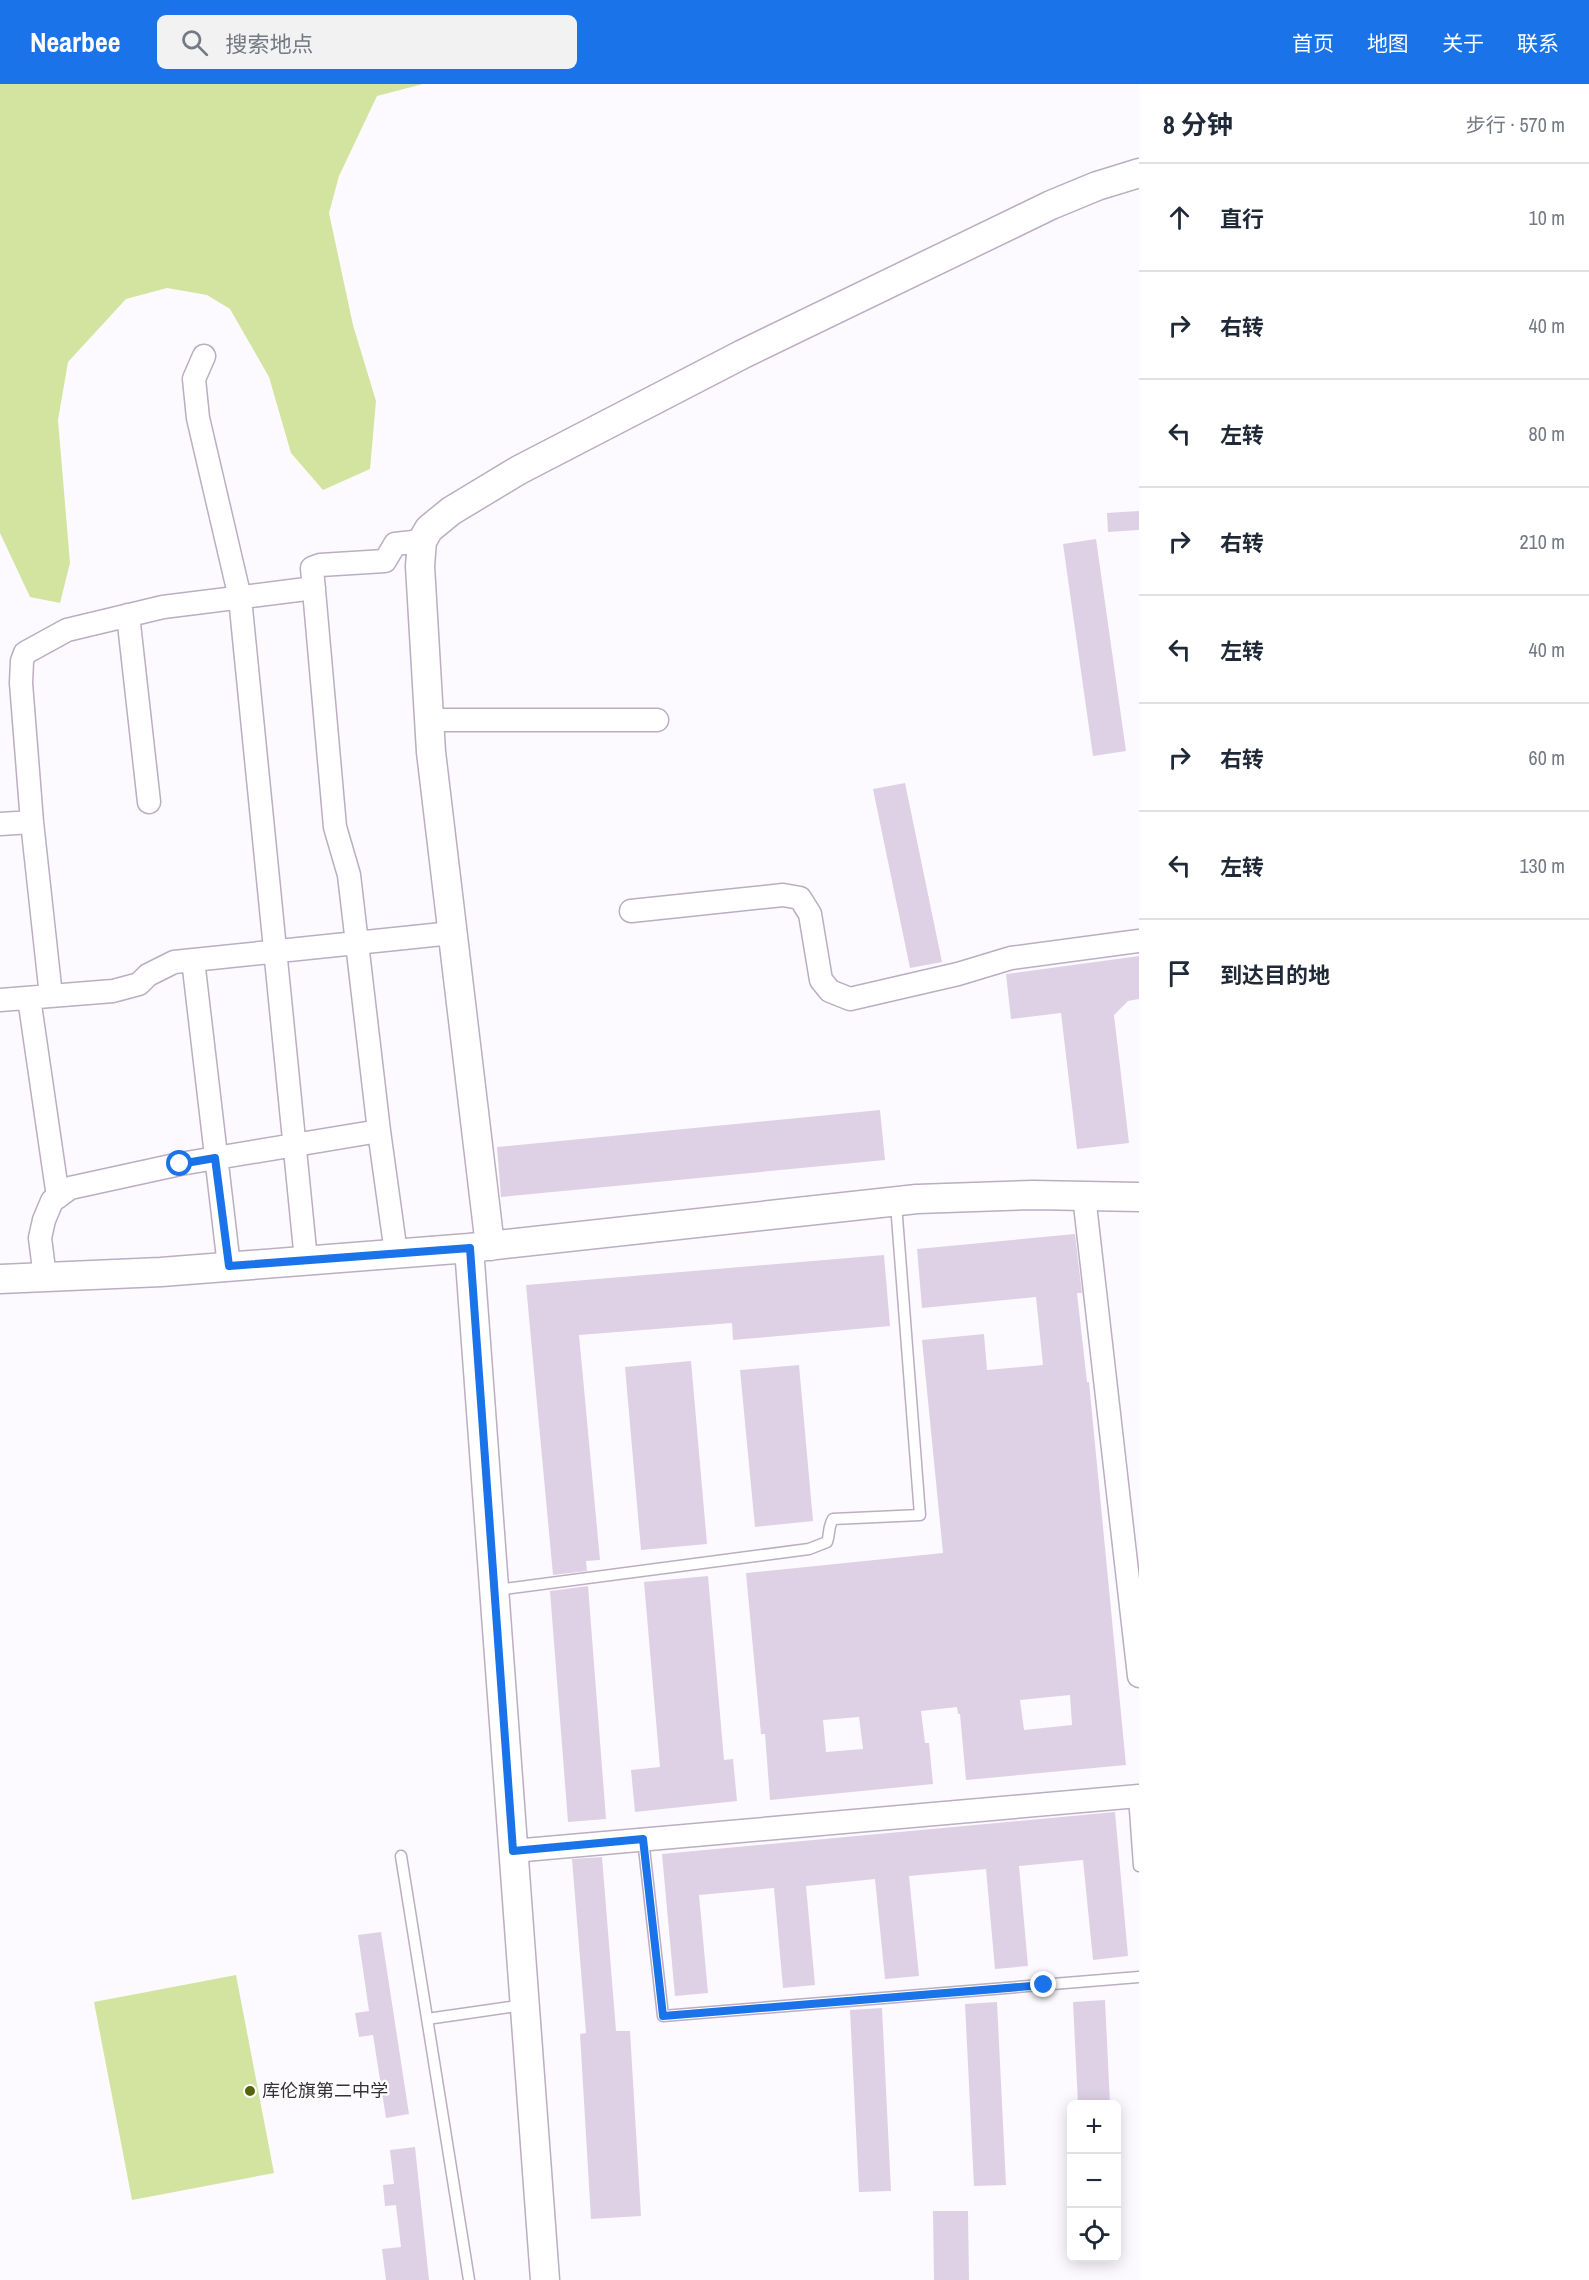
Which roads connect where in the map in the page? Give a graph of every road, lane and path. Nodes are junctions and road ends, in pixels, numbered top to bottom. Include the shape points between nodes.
1 (1139, 173) edge
2 (204, 356) dead end
3 (422, 541) junction
4 (314, 588) junction
5 (240, 598) junction
6 (128, 615) junction
7 (429, 720) junction
8 (657, 720) dead end
9 (149, 802) dead end
10 (32, 822) junction
11 (0, 824) edge
12 (631, 911) dead end
13 (452, 933) junction
14 (1139, 941) edge
15 (357, 944) junction
16 (275, 952) junction
17 (193, 960) junction
18 (40, 997) junction
19 (0, 1000) edge
20 (379, 1131) junction
21 (294, 1145) junction
22 (215, 1158) junction
23 (1084, 1196) junction
24 (58, 1197) junction
25 (1139, 1197) edge
26 (896, 1202) junction
27 (480, 1247) junction
28 (396, 1253) junction
29 (306, 1260) junction
30 (229, 1266) junction
31 (45, 1277) junction
32 (0, 1279) edge
33 (494, 1590) junction
34 (1139, 1676) edge
35 (1137, 1796) edge
36 (643, 1839) junction
37 (513, 1851) junction
38 (401, 1856) dead end
39 (1139, 1866) edge
40 (1139, 1977) edge
41 (524, 2005) junction
42 (427, 2019) junction
43 (470, 2280) edge
44 (545, 2280) edge

1 - 3 street via 1051,205 743,354 519,470 451,511 429,529
2 - 5 street via 194,379 198,418
3 - 4 street via 395,544 385,561 312,568
3 - 7 street
4 - 5 street
4 - 15 street via 335,826 349,875
5 - 6 street
5 - 16 street
6 - 9 street
6 - 10 street via 67,630 25,652 21,682
7 - 8 street
7 - 13 street
10 - 11 street
10 - 18 street
12 - 14 street via 783,895 800,898 810,914 821,980 830,991 850,999 1011,958
13 - 15 street
13 - 27 street
15 - 16 street
15 - 20 street
16 - 17 street
16 - 21 street
17 - 18 street via 174,962 139,984 113,991
17 - 22 street
18 - 19 street
18 - 24 street
20 - 21 street
20 - 28 street
21 - 22 street
21 - 29 street
22 - 24 street via 70,1188
22 - 30 street
23 - 25 street
23 - 26 street via 967,1196
23 - 34 street
24 - 31 street via 52,1201 40,1238
26 - 27 street
26 - 33 lane via 920,1515 833,1519 827,1542 809,1549
27 - 28 street
27 - 33 street
28 - 29 street
29 - 30 street
30 - 31 street
31 - 32 street
33 - 37 street
35 - 36 street
35 - 39 lane
36 - 37 street
36 - 40 lane via 663,2016
37 - 41 street
38 - 42 lane
41 - 42 lane
41 - 44 street
42 - 43 lane

